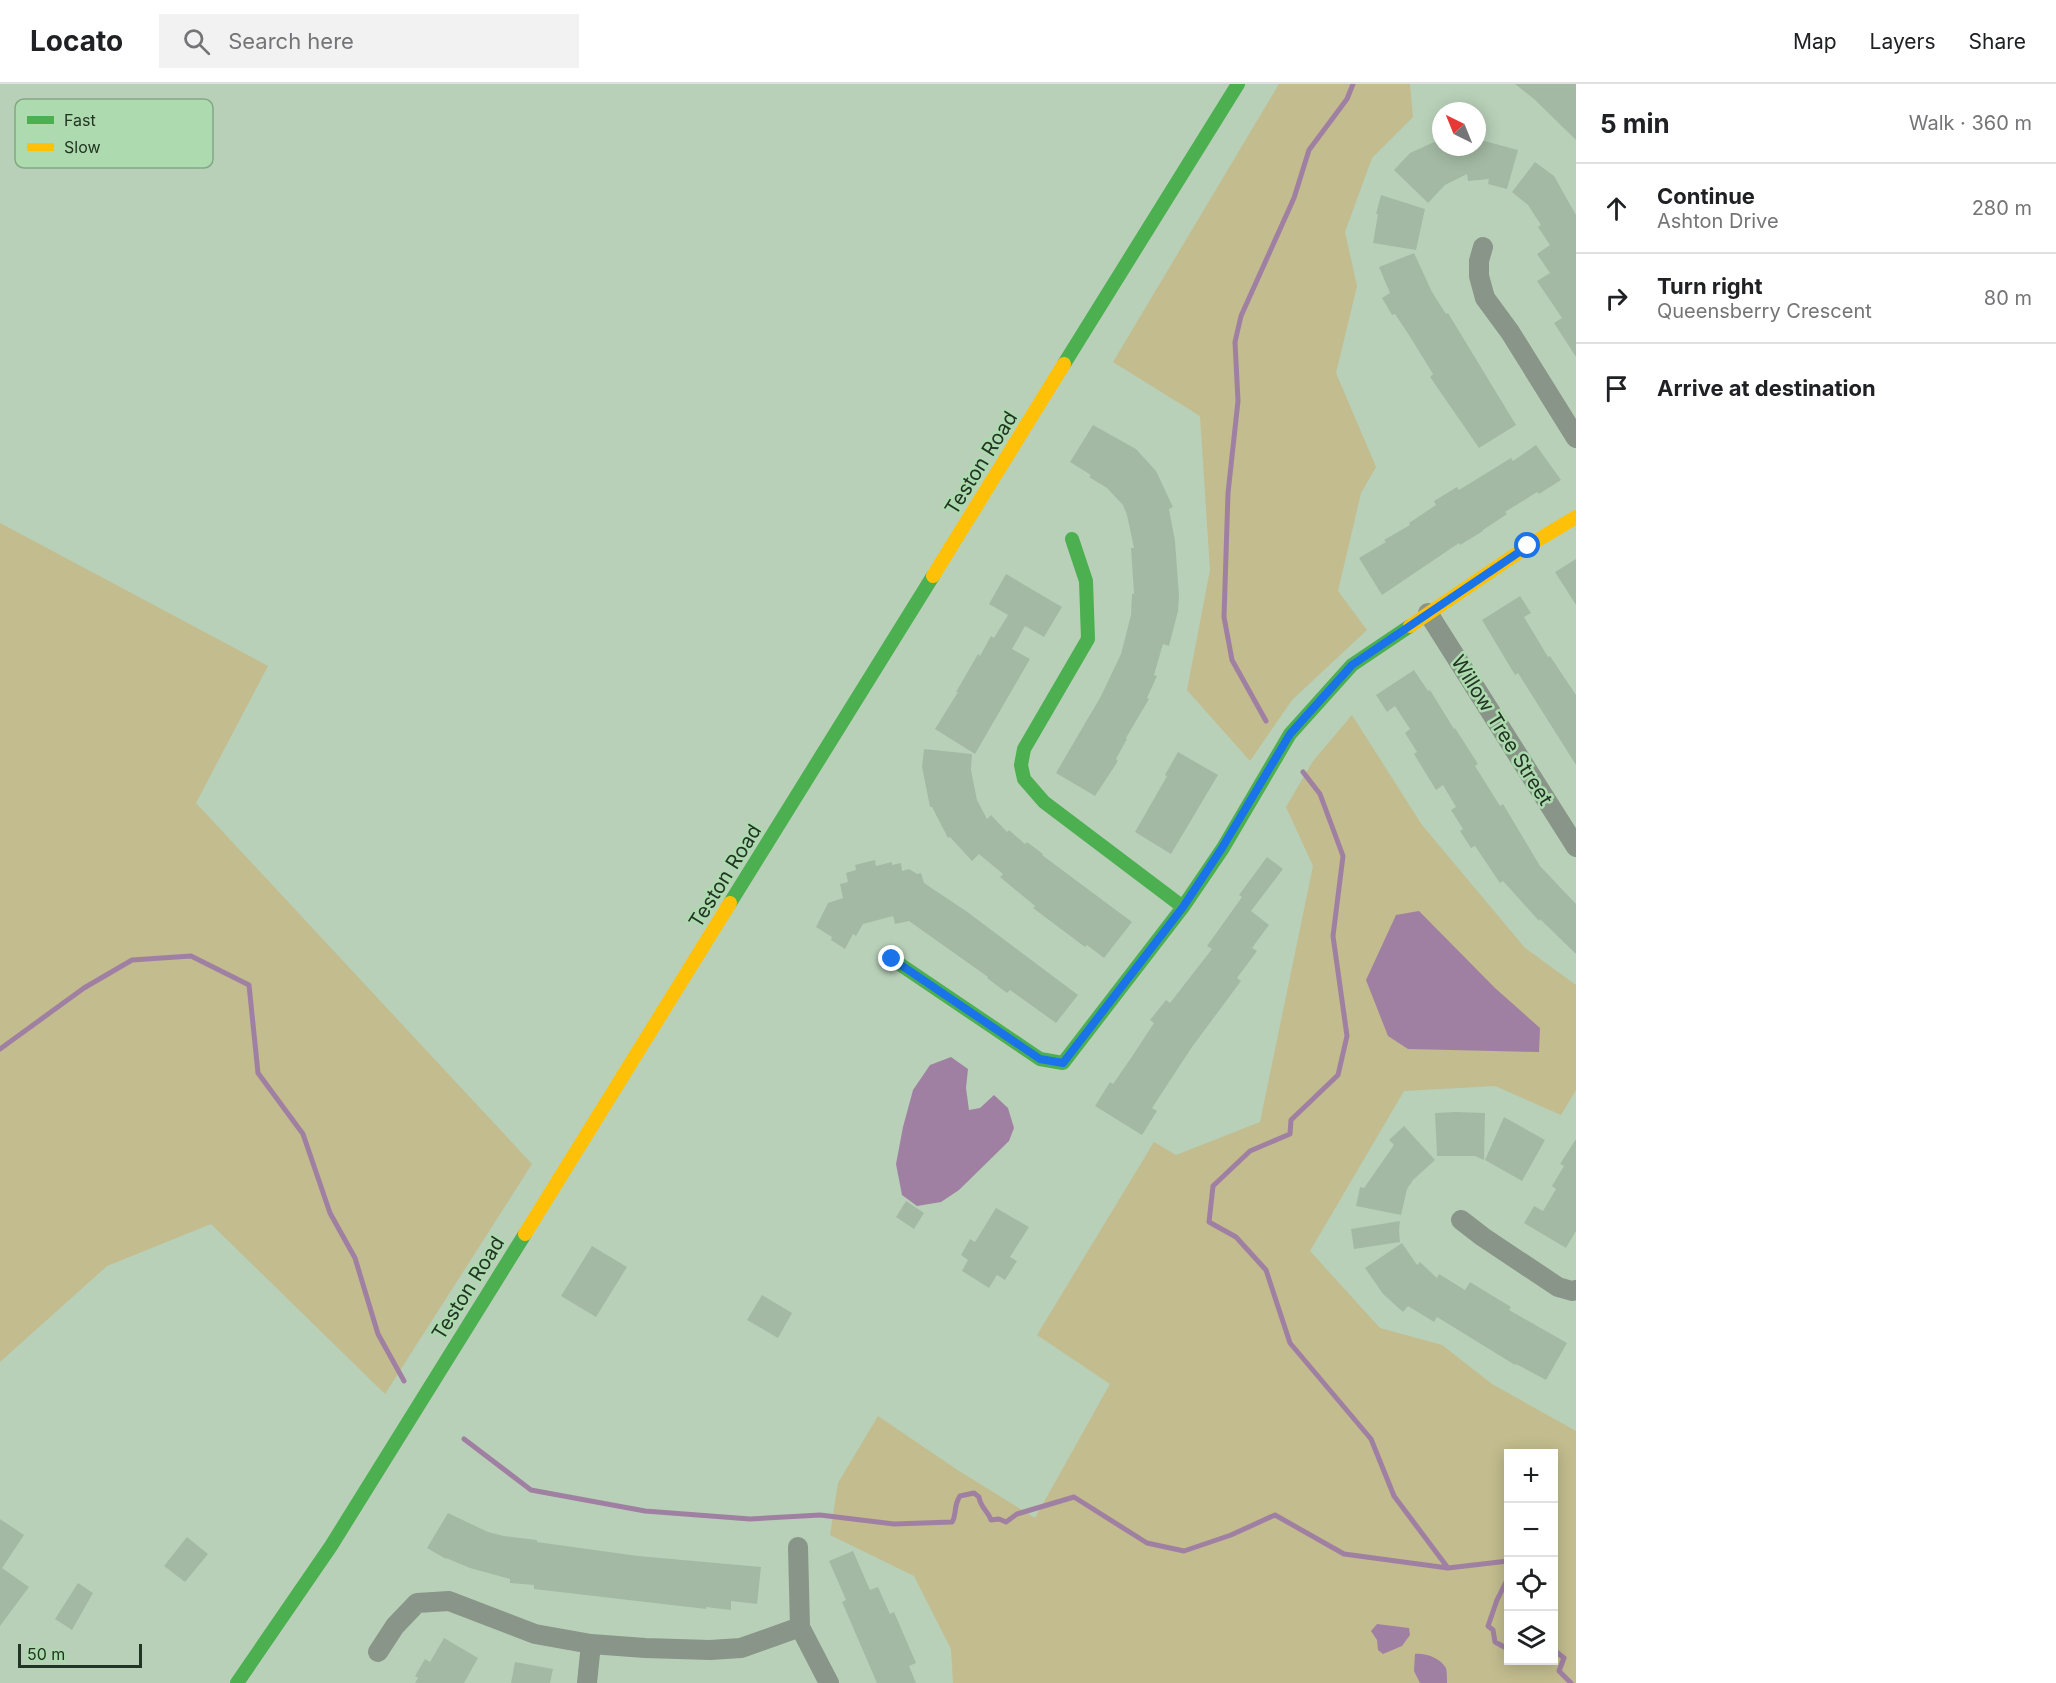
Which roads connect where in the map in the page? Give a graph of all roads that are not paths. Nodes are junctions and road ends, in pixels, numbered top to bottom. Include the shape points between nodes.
1 (1238, 84) edge
2 (1483, 247) dead end
3 (1576, 438) edge
4 (1576, 517) edge
5 (1072, 539) dead end
6 (1428, 613) junction
7 (1576, 847) edge
8 (1183, 907) junction
9 (892, 959) dead end
10 (1461, 1220) dead end
11 (1576, 1290) edge
12 (798, 1547) dead end
13 (800, 1627) junction
14 (591, 1644) junction
15 (378, 1652) dead end
16 (237, 1683) edge
17 (587, 1683) edge
18 (829, 1683) edge

1 - 16 main road, Teston Road via 331,1546
2 - 3 street via 1479,276 1485,298
4 - 6 main road
5 - 8 main road via 1086,580 1088,639 1024,750 1024,780 1044,801
6 - 7 street, Willow Tree Street
6 - 8 main road via 1352,665 1290,734
8 - 9 main road via 1063,1063 1040,1059
10 - 11 street via 1558,1287
12 - 13 street
13 - 14 street via 741,1648
13 - 18 street
14 - 15 street via 535,1634 449,1601 417,1603
14 - 17 street

